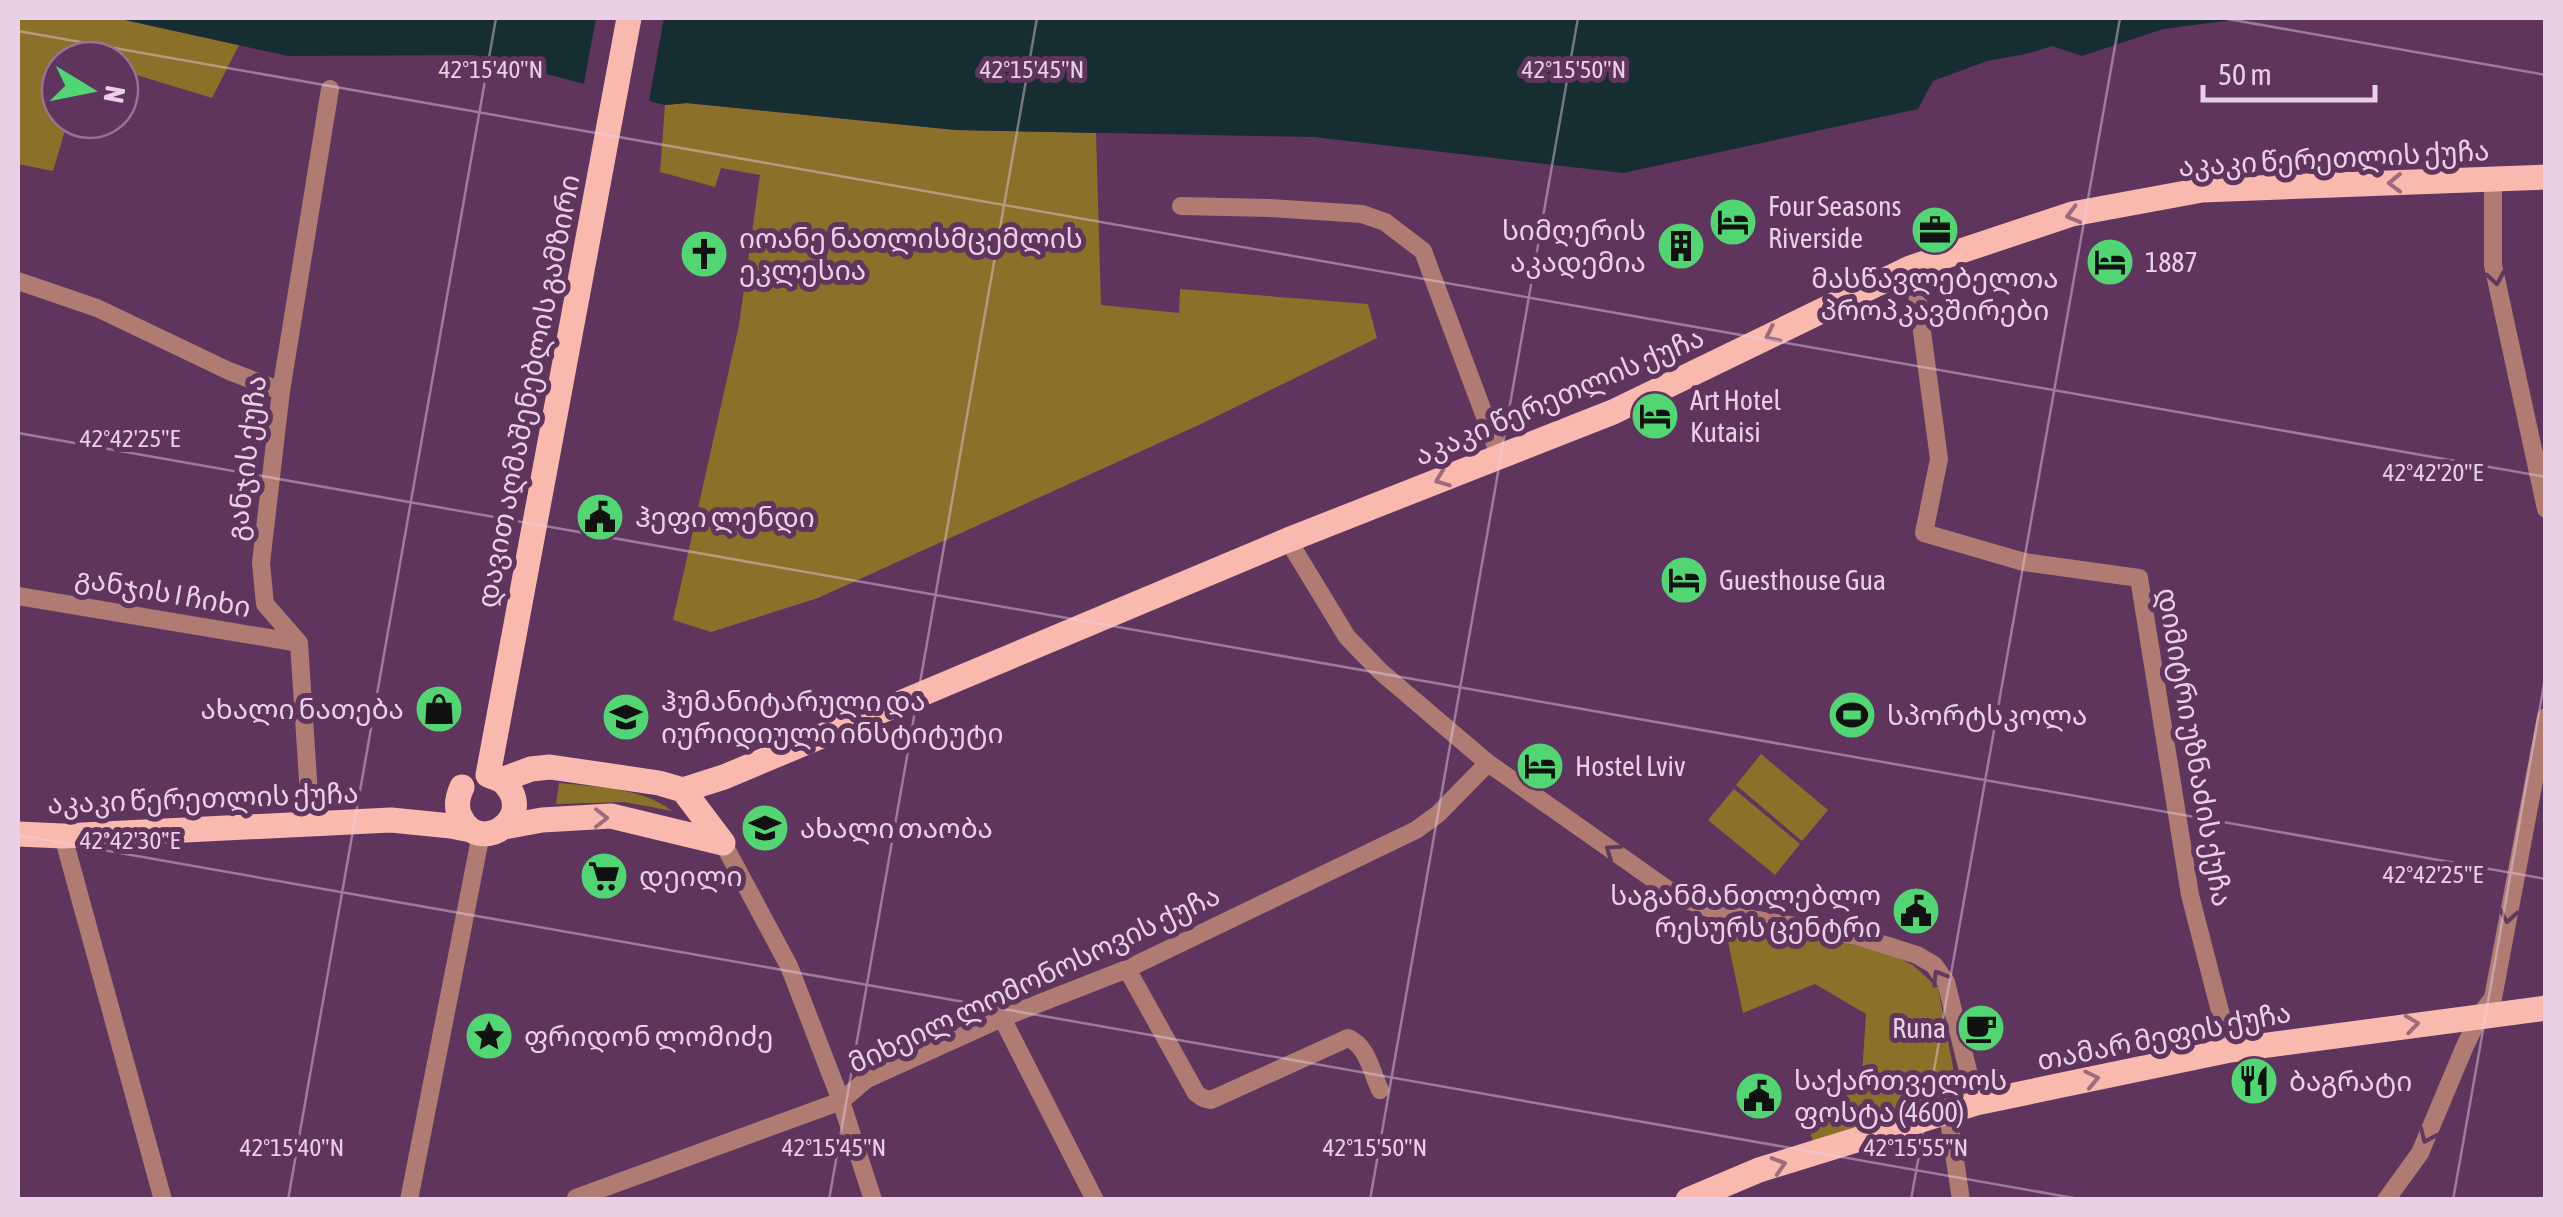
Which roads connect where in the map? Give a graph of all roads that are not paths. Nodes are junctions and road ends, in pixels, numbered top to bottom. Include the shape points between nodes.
1 (629, 18) edge
2 (330, 88) dead end
3 (2546, 177) edge
4 (2493, 181) junction
5 (1181, 206) dead end
6 (1910, 268) junction
7 (18, 281) edge
8 (281, 391) junction
9 (1500, 457) junction
10 (2546, 510) edge
11 (1288, 540) junction
12 (18, 596) edge
13 (299, 643) junction
14 (2546, 717) edge
15 (1488, 763) junction
16 (495, 778) junction
17 (462, 788) junction
18 (683, 790) junction
19 (391, 820) junction
20 (311, 825) junction
21 (485, 830) junction
22 (18, 834) edge
23 (63, 836) junction
24 (722, 843) junction
25 (1128, 969) junction
26 (2546, 1008) edge
27 (2480, 1015) junction
28 (1002, 1018) junction
29 (2230, 1050) junction
30 (1380, 1090) dead end
31 (841, 1101) junction
32 (1976, 1103) junction
33 (1948, 1114) junction
34 (576, 1198) edge
35 (163, 1200) edge
36 (409, 1200) edge
37 (873, 1200) edge
38 (1095, 1200) edge
39 (1688, 1200) edge
40 (1960, 1200) edge
41 (2386, 1200) edge

1 - 16 main road, დავით აღმაშენებლის გამზირი
2 - 8 street, განჯის ქუჩა
3 - 4 main road, აკაკი წერეთლის ქუჩა
4 -> 6 main road, აკაკი წერეთლის ქუჩა via 2202,190 2072,214
4 -> 10 street via 2493,265
5 - 9 street via 1362,214 1410,241 1423,252
6 -> 9 main road, აკაკი წერეთლის ქუჩა via 1614,412
6 - 29 street, დიმიტრი უზნაძის ქუჩა via 1939,459 1924,534 2024,562 2139,578 2190,894
7 - 8 street via 97,308
8 - 13 street, განჯის ქუჩა via 261,562 265,604
9 -> 11 main road, აკაკი წერეთლის ქუჩა
11 - 15 street via 1347,638
11 - 18 main road, აკაკი წერეთლის ქუჩა
12 - 13 street, განჯის I ჩიხი
13 - 20 street
14 -> 27 street via 2493,998
15 - 25 street, მიხეილ ლომონოსოვის ქუჩა via 1416,830
32 -> 15 street via 1946,982 1934,965 1857,936 1727,916 1677,896
16 - 17 main road via 478,776
16 - 18 main road via 550,767
16 - 21 main road via 512,791 515,806 510,821
17 - 19 main road, აკაკი წერეთლის ქუჩა
17 - 21 main road via 459,816
18 - 24 main road
19 - 20 main road, აკაკი წერეთლის ქუჩა
19 - 21 main road, აკაკი წერეთლის ქუჩა
20 - 23 main road, აკაკი წერეთლის ქუჩა
21 -> 24 main road, აკაკი წერეთლის ქუჩა via 611,816
21 - 36 street
22 - 23 main road, აკაკი წერეთლის ქუჩა
23 - 35 street
24 - 31 street via 789,966
25 - 28 street, მიხეილ ლომონოსოვის ქუჩა
25 - 30 street via 1203,1098 1212,1100 1348,1038 1362,1048
26 - 27 main road, თამარ მეფის ქუჩა
29 -> 27 main road, თამარ მეფის ქუჩა
27 -> 41 street via 2420,1153
28 - 31 street, მიხეილ ლომონოსოვის ქუჩა via 867,1080
28 - 38 street
32 -> 29 main road, თამარ მეფის ქუჩა
31 - 34 street, მიხეილ ლომონოსოვის ქუჩა
31 - 37 street
32 - 33 main road, თამარ მეფის ქუჩა
39 -> 33 main road, თამარ მეფის ქუჩა via 1760,1170
33 - 40 street

